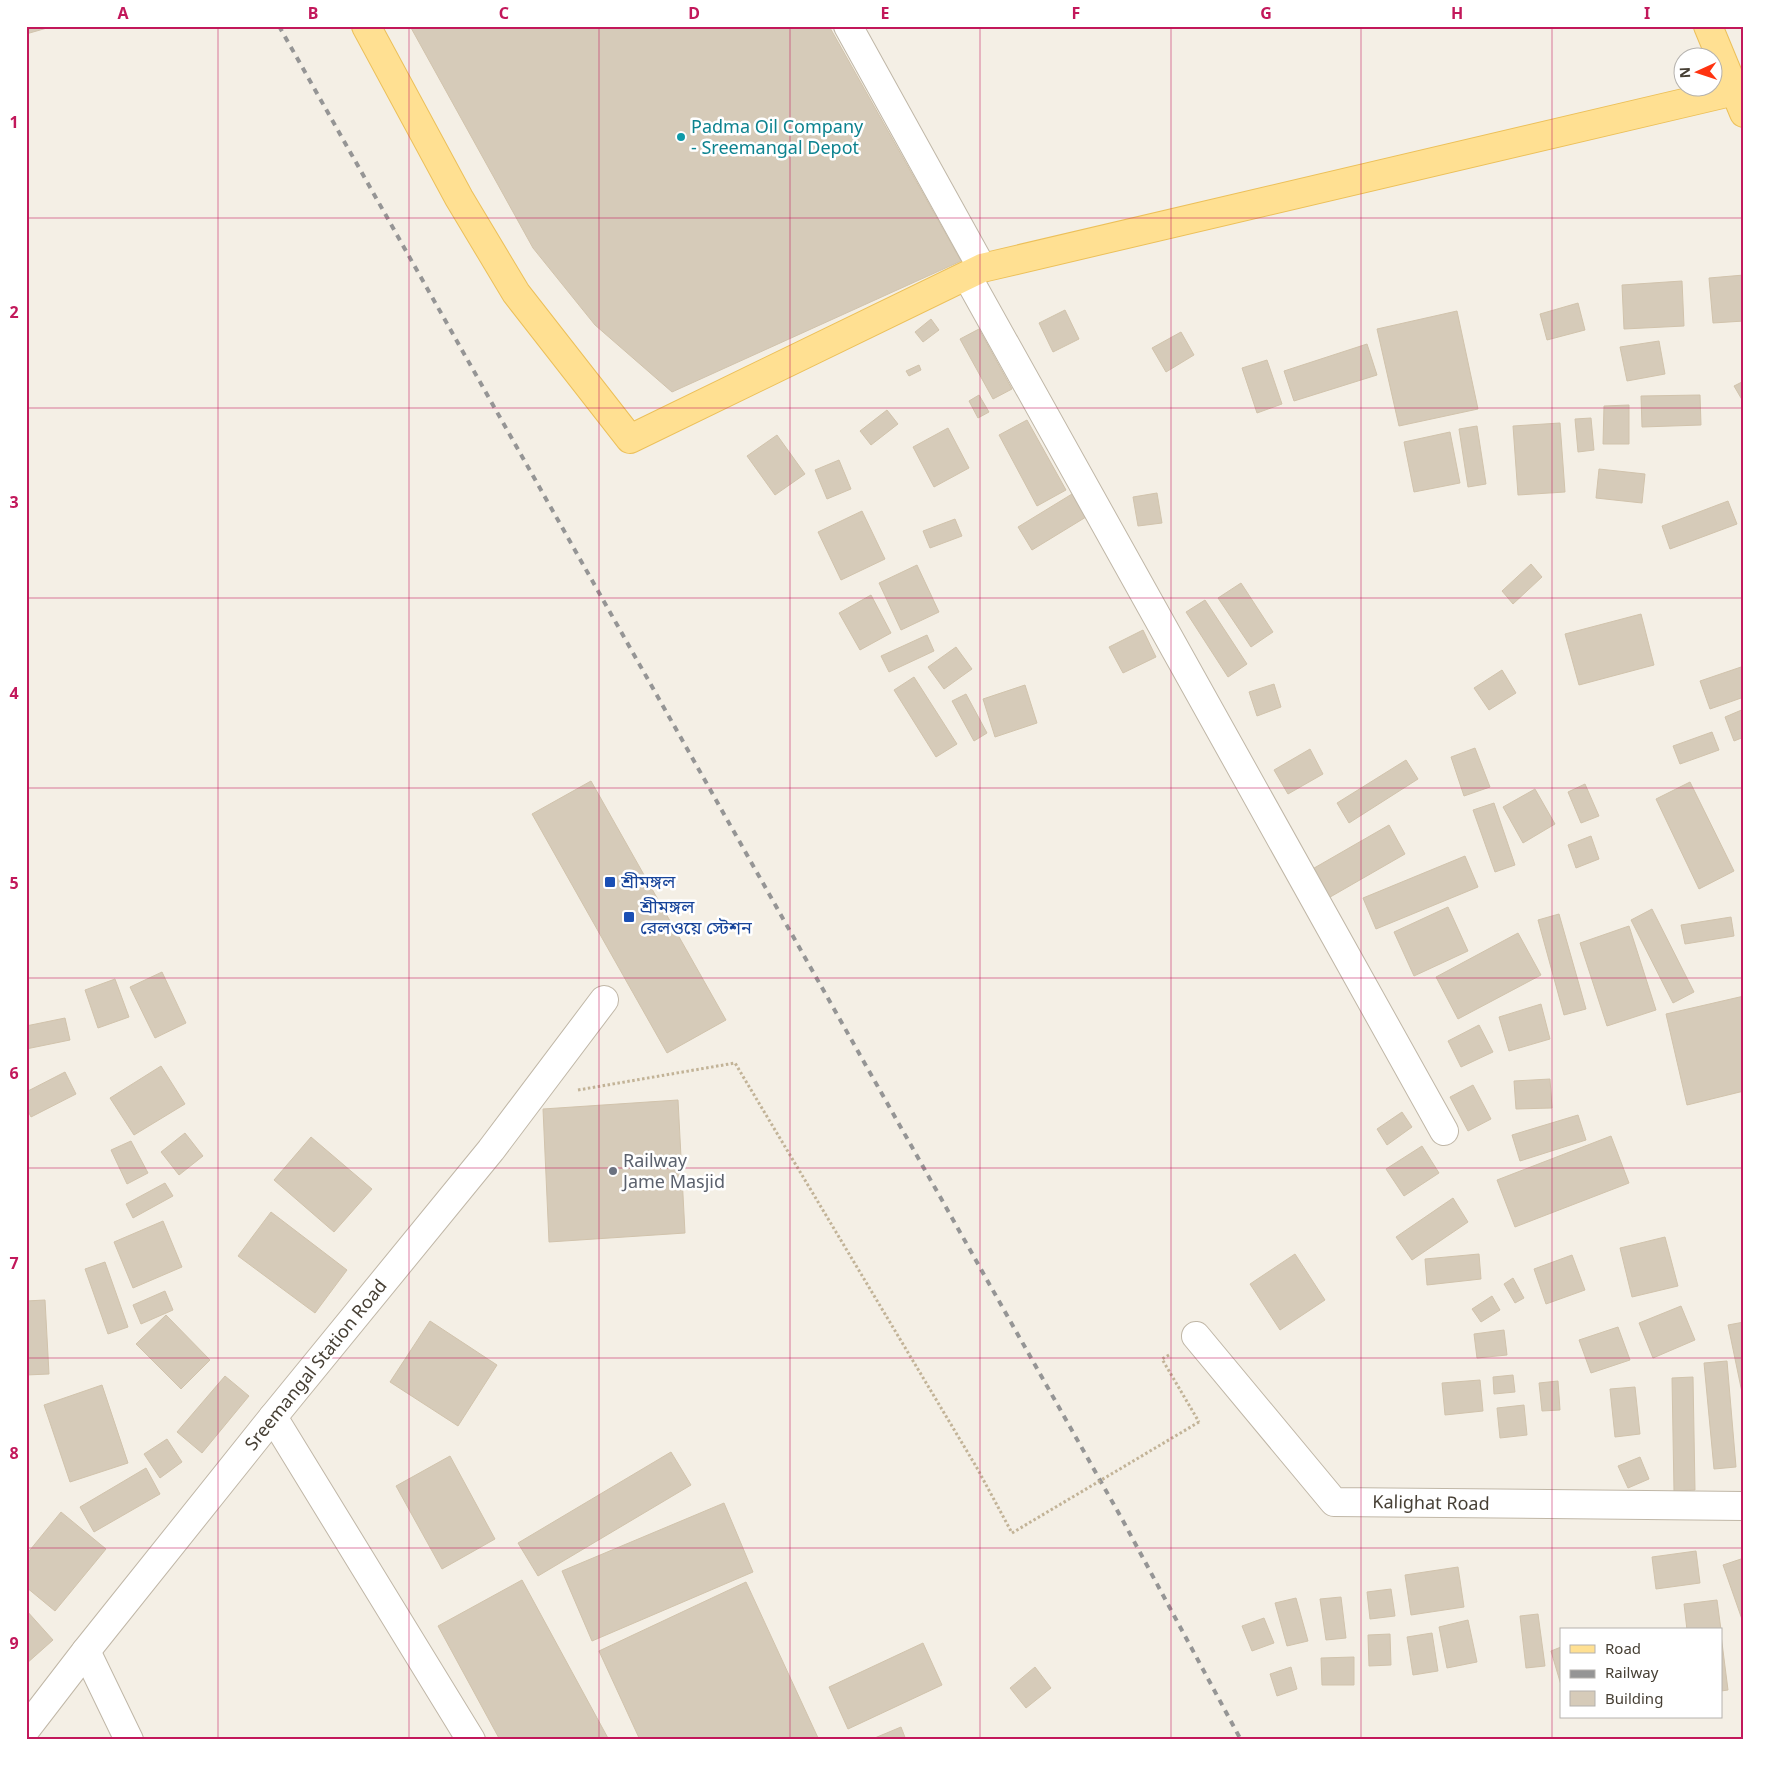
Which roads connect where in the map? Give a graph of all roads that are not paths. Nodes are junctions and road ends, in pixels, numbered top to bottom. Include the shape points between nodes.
1 (366, 26) edge
2 (848, 26) edge
3 (1708, 26) edge
4 (1739, 102) edge
5 (974, 272) junction
6 (604, 1000) dead end
7 (1444, 1131) dead end
8 (1196, 1336) dead end
9 (273, 1416) junction
10 (1744, 1506) edge
11 (86, 1651) junction
12 (26, 1729) edge
13 (129, 1740) edge
14 (471, 1740) edge

1 - 5 main road via 516,293 630,439
2 - 5 street
3 - 4 main road
4 - 5 main road
5 - 7 street
6 - 9 street, Sreemangal Station Road via 491,1150
8 - 10 street, Kalighat Road via 1334,1502
9 - 11 street, Sreemangal Station Road
9 - 14 street
11 - 12 street, Sreemangal Station Road
11 - 13 street

